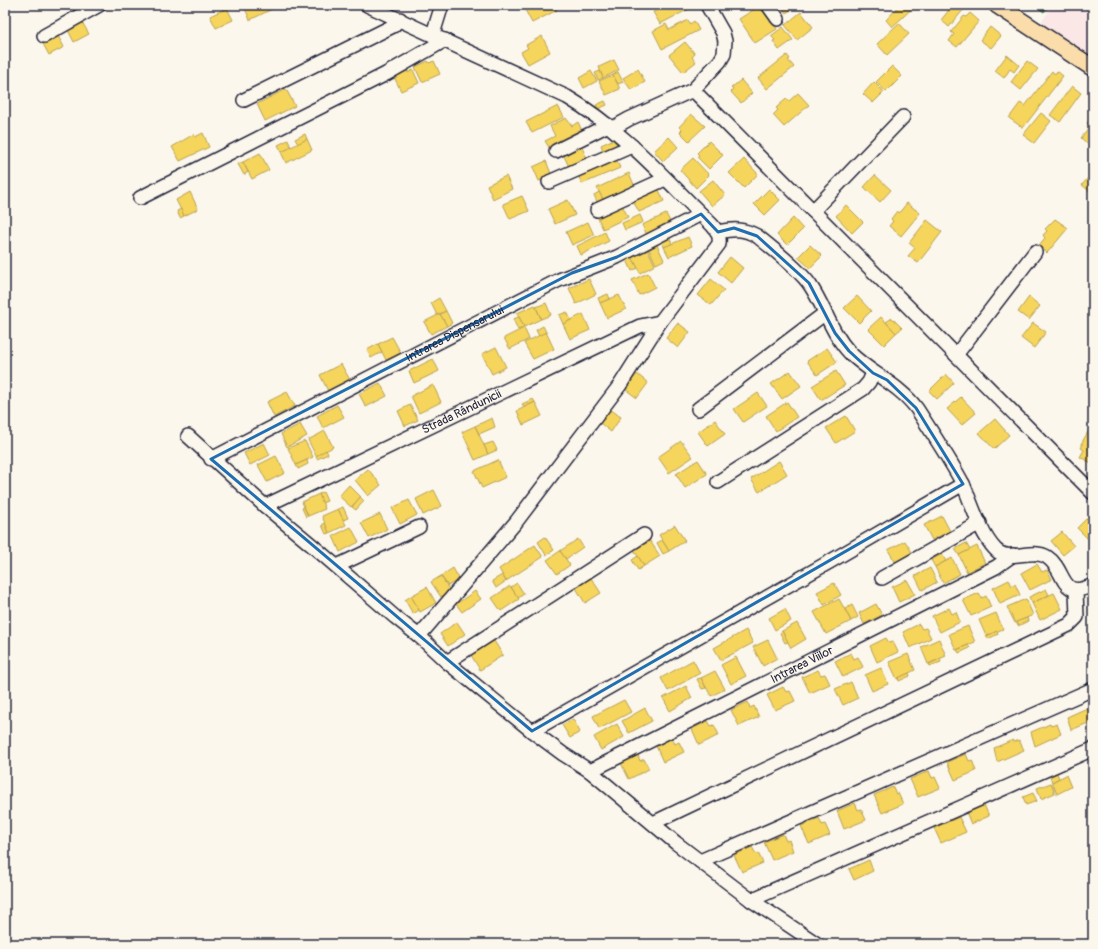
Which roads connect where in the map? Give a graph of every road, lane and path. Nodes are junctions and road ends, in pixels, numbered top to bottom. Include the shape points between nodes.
1 (99, 5) edge
2 (368, 5) edge
3 (442, 5) edge
4 (707, 5) edge
5 (768, 5) edge
6 (997, 5) edge
7 (400, 19) junction
8 (778, 19) dead end
9 (44, 36) dead end
10 (439, 37) junction
11 (1093, 68) edge
12 (693, 90) junction
13 (244, 100) dead end
14 (903, 117) dead end
15 (611, 126) junction
16 (632, 146) junction
17 (556, 151) dead end
18 (665, 179) junction
19 (549, 182) dead end
20 (140, 198) dead end
21 (597, 210) dead end
22 (813, 211) junction
23 (701, 214) junction
24 (718, 232) junction
25 (1035, 252) dead end
26 (824, 314) junction
27 (660, 322) junction
28 (956, 355) junction
29 (873, 372) junction
30 (698, 409) dead end
31 (188, 436) dead end
32 (211, 459) junction
33 (718, 482) dead end
34 (963, 484) junction
35 (1093, 493) edge
36 (265, 506) junction
37 (980, 523) junction
38 (419, 527) dead end
39 (644, 535) dead end
40 (1013, 555) junction
41 (337, 566) junction
42 (882, 578) dead end
43 (1093, 585) edge
44 (1076, 591) junction
45 (419, 636) junction
46 (447, 662) junction
47 (1093, 689) edge
48 (532, 731) junction
49 (1093, 749) edge
50 (590, 771) junction
51 (653, 823) junction
52 (700, 861) junction
53 (751, 900) junction
54 (817, 944) edge

1 - 9 street
2 - 7 street
3 - 10 street
4 - 12 street via 723,33 725,48 720,61
5 - 8 street
6 - 11 main road
7 - 10 street
7 - 13 street via 394,26
10 - 15 street via 567,97
10 - 20 street via 386,74
12 - 15 street
12 - 22 street
14 - 22 street
15 - 16 street
15 - 17 street
16 - 18 street
16 - 19 street
18 - 21 street
18 - 23 street
22 - 28 street
23 - 24 street
23 - 32 street, Intrarea Dispensarului via 617,257 559,280
24 - 26 street via 734,228 747,230 757,236 809,283 820,300
24 - 27 street via 719,244
25 - 28 street
26 - 29 street via 849,351
26 - 30 street
27 - 36 street, Strada Rândunicii via 640,326
27 - 45 street via 620,386 516,522
28 - 35 street
29 - 33 street via 863,389
29 - 34 street via 887,380 916,408
31 - 32 street
32 - 36 street
34 - 37 street
34 - 48 street
36 - 41 street
37 - 40 street via 995,549 1005,555
37 - 42 street
38 - 41 street
39 - 46 street
40 - 44 street via 1037,553 1047,557 1052,560 1067,586
40 - 50 street, Intrarea Viilor via 996,567
41 - 45 street
43 - 44 street
44 - 51 street via 1077,617 1069,625
45 - 46 street
46 - 48 street
47 - 52 street
48 - 50 street
49 - 53 street
50 - 51 street
51 - 52 street
52 - 53 street
53 - 54 street

